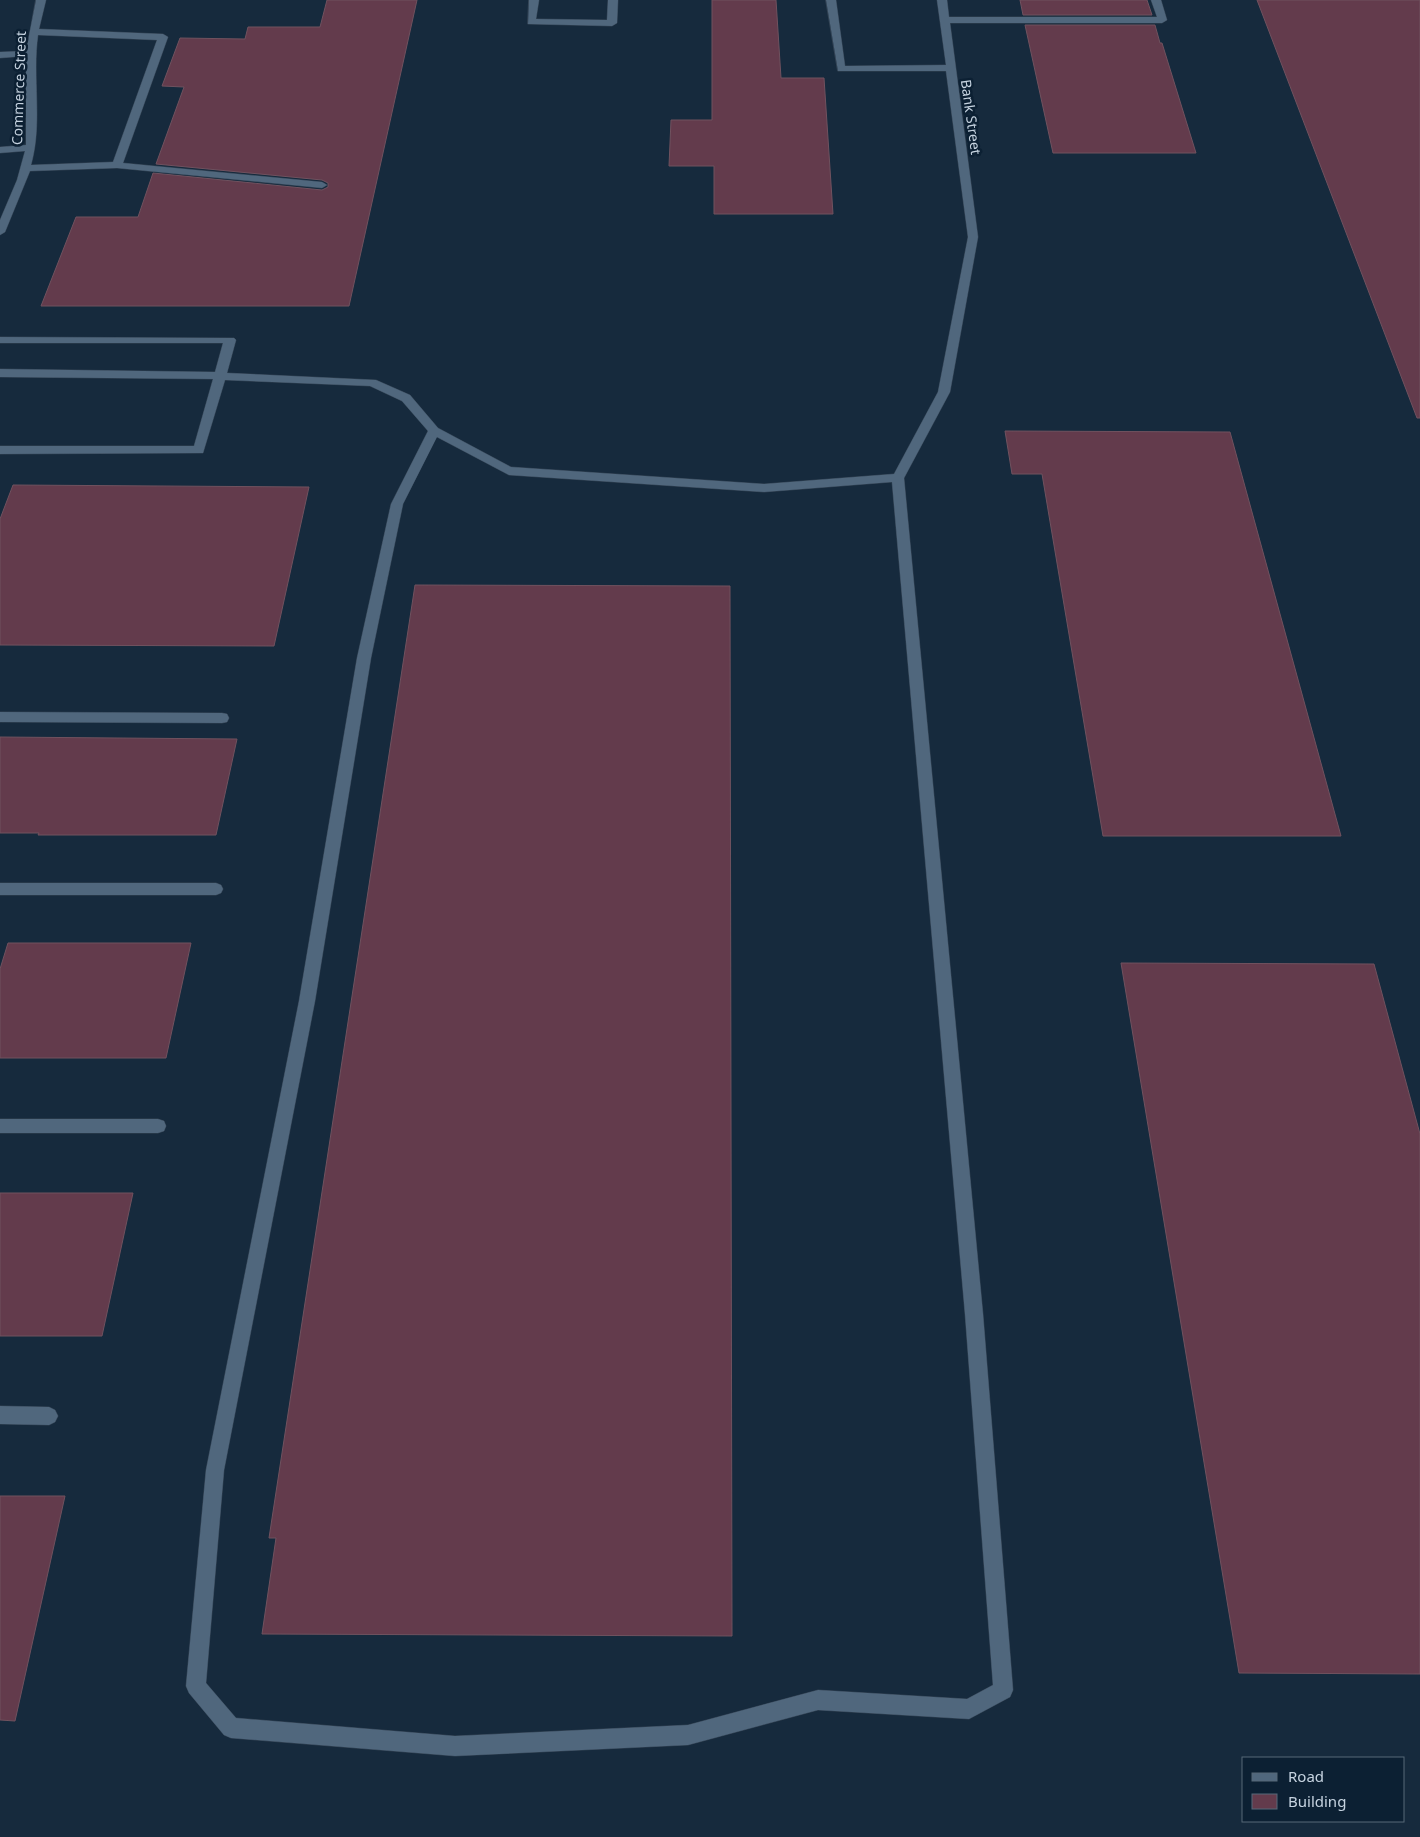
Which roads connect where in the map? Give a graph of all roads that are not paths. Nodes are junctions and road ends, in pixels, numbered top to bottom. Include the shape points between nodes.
1 (41, 0) edge
2 (534, 0) edge
3 (613, 0) edge
4 (831, 0) edge
5 (942, 0) edge
6 (1156, 0) edge
7 (945, 20) junction
8 (34, 32) junction
9 (32, 53) junction
10 (0, 55) edge
11 (950, 68) junction
12 (31, 148) junction
13 (0, 150) edge
14 (117, 165) junction
15 (25, 168) junction
16 (322, 185) dead end
17 (0, 232) edge
18 (0, 340) edge
19 (0, 373) edge
20 (220, 376) junction
21 (434, 431) junction
22 (0, 450) edge
23 (898, 478) junction
24 (0, 717) edge
25 (222, 718) dead end
26 (0, 889) edge
27 (216, 889) dead end
28 (0, 1126) edge
29 (158, 1126) dead end
30 (0, 1415) edge
31 (49, 1416) dead end

1 - 8 street, Commerce Street
2 - 3 street via 531,22 612,23
4 - 11 street via 841,69
5 - 7 street, Bank Street
6 - 7 street via 1162,20
7 - 11 street, Bank Street
8 - 9 street, Commerce Street
8 - 14 street via 163,37
9 - 10 street
9 - 12 street, Commerce Street
11 - 23 street, Bank Street via 973,237 944,392
12 - 13 street
12 - 15 street, Commerce Street
14 - 15 street
14 - 16 street
15 - 17 street, Commerce Street
18 - 20 street via 230,340
19 - 20 street
20 - 21 street via 372,383 406,398
20 - 22 street via 199,450
21 - 23 street via 508,471 764,488
21 - 23 street via 397,504 364,658 307,1001 215,1470 196,1686 232,1728 455,1746 688,1734 818,1700 969,1709 1003,1690 974,1314
24 - 25 street
26 - 27 street
28 - 29 street
30 - 31 street

